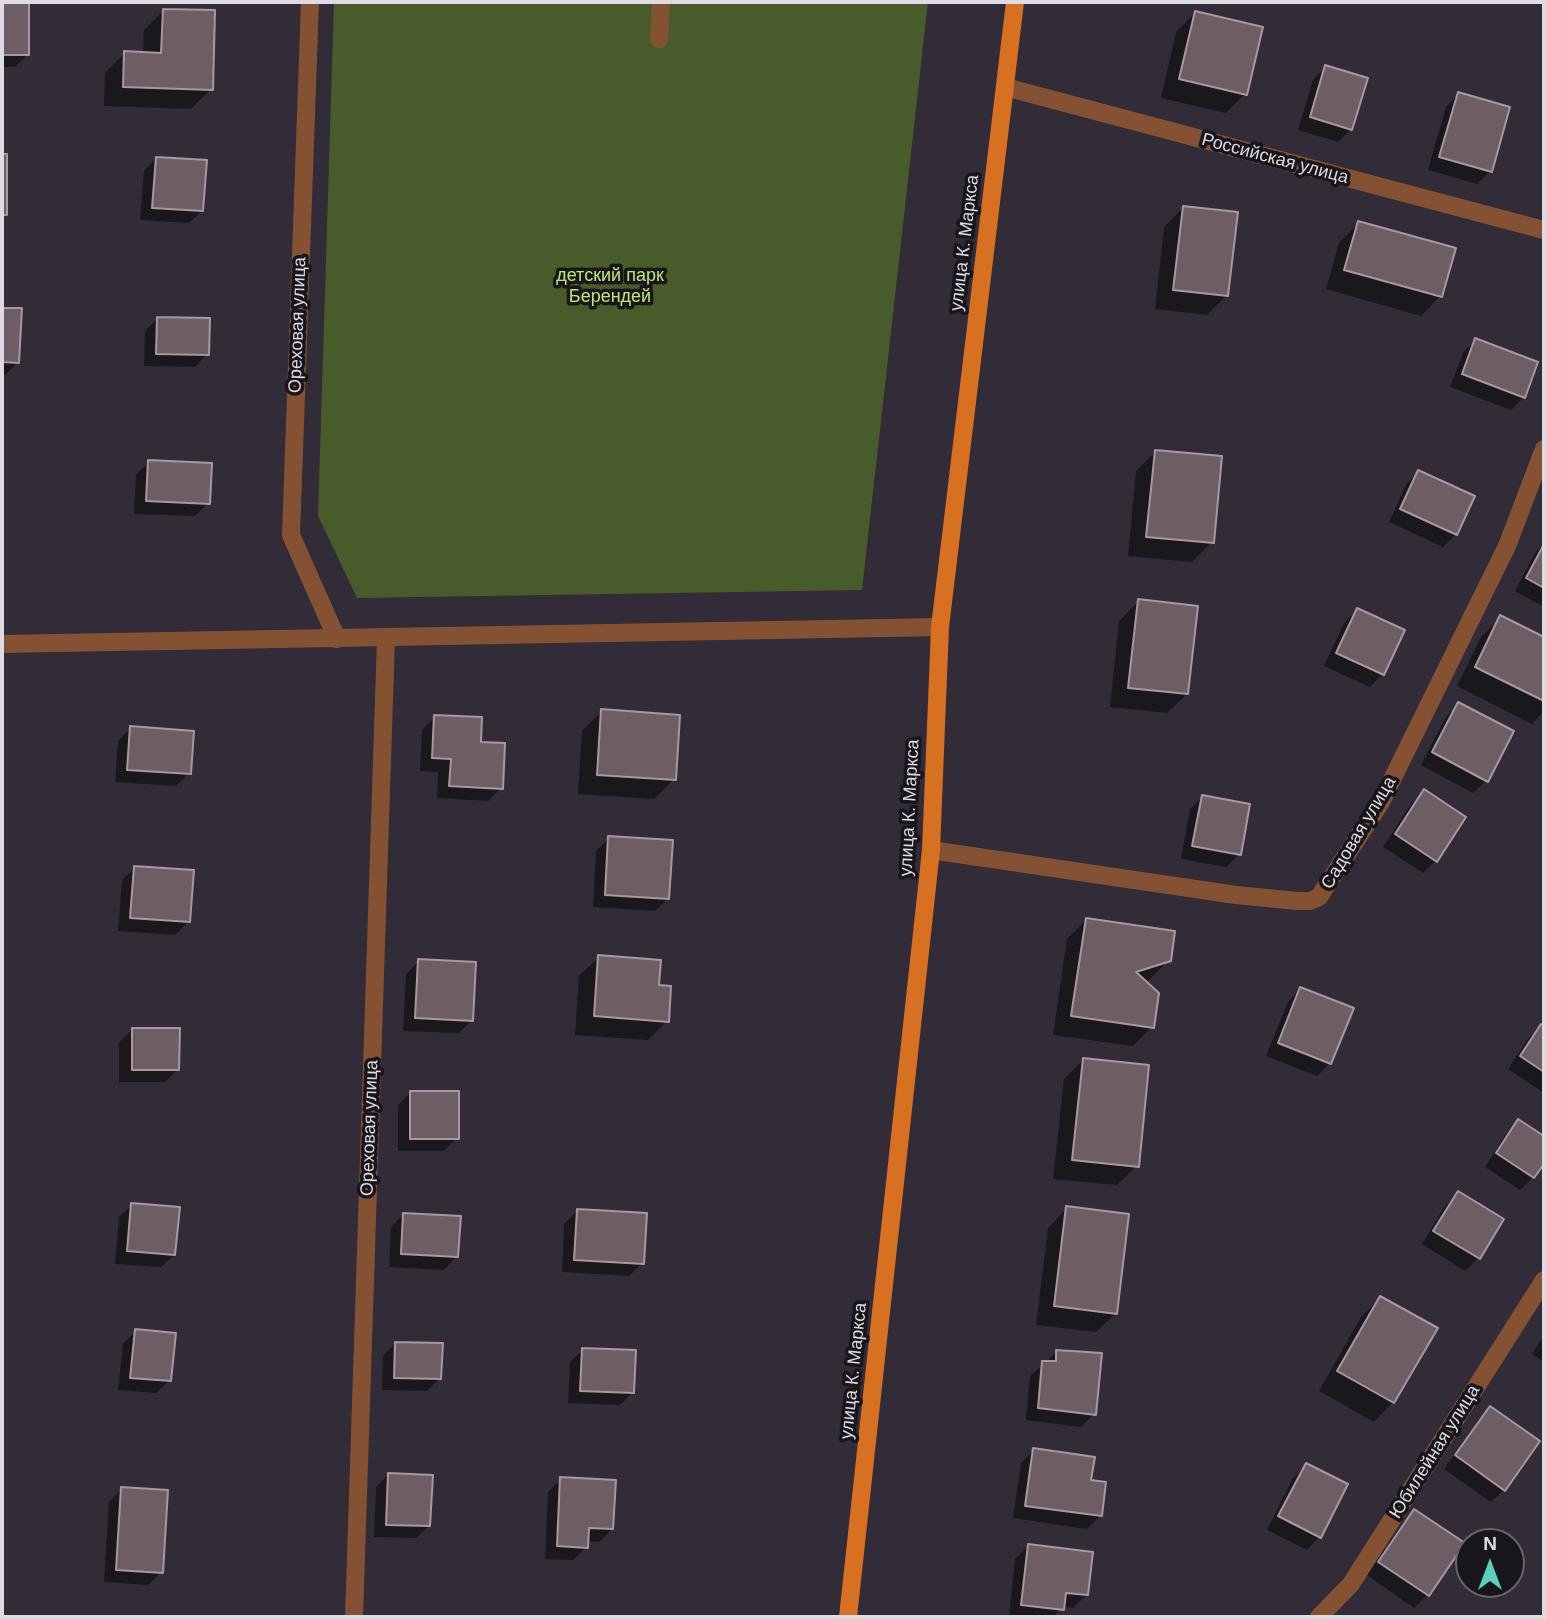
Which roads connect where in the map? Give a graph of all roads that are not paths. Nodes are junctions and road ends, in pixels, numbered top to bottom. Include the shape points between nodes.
1 (310, 2) edge
2 (662, 2) edge
3 (1014, 2) edge
4 (659, 39) dead end
5 (1005, 88) junction
6 (1544, 230) edge
7 (1544, 449) edge
8 (940, 627) junction
9 (386, 638) junction
10 (337, 639) junction
11 (2, 644) edge
12 (931, 850) junction
13 (1544, 1280) edge
14 (354, 1617) edge
15 (848, 1617) edge
16 (1319, 1617) edge

1 - 10 street, Ореховая улица via 290,536
2 - 4 street
3 - 5 main road, улица К. Маркса
5 - 6 street, Российская улица
5 - 8 main road, улица К. Маркса
7 - 12 street, Садовая улица via 1507,546 1381,802 1319,897 1297,901 1236,895
8 - 9 street
8 - 12 main road, улица К. Маркса
9 - 10 street
9 - 14 street, Ореховая улица
10 - 11 street
12 - 15 main road, улица К. Маркса
13 - 16 street, Юбилейная улица via 1351,1584

